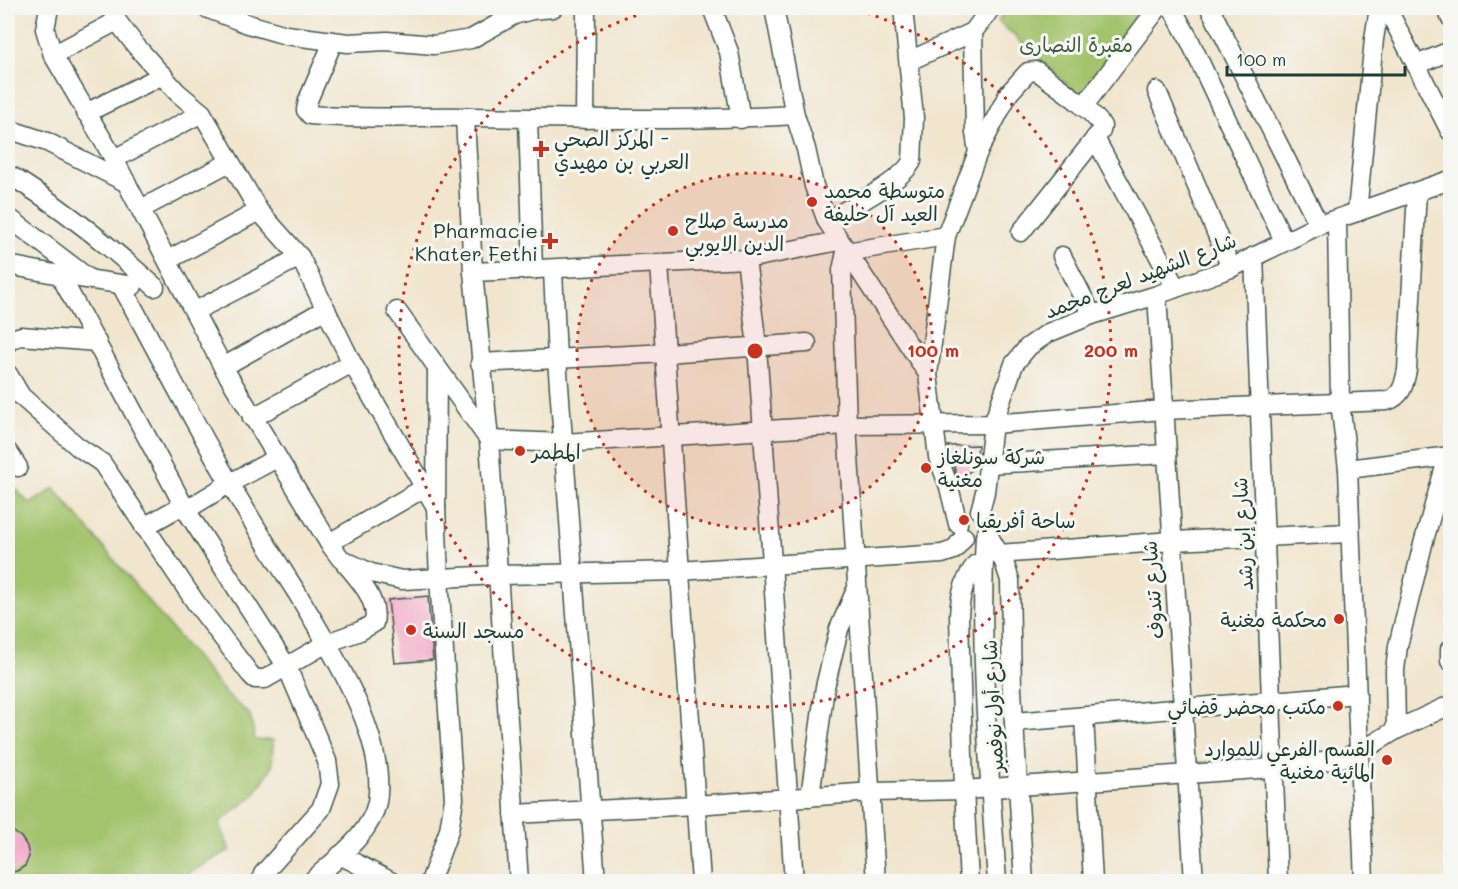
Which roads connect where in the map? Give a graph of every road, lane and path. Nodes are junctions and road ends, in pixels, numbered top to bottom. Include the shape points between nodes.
1 (50, 8) edge
2 (206, 8) edge
3 (553, 8) edge
4 (586, 8) edge
5 (712, 8) edge
6 (774, 8) edge
7 (903, 8) edge
8 (991, 8) edge
9 (1158, 8) edge
10 (1172, 8) edge
11 (1210, 8) edge
12 (1378, 8) edge
13 (1387, 8) edge
14 (1447, 8) edge
15 (114, 14) edge
16 (1450, 18) edge
17 (973, 32) junction
18 (333, 42) junction
19 (1450, 51) edge
20 (53, 55) junction
21 (909, 61) junction
22 (1416, 65) junction
23 (163, 75) junction
24 (1157, 91) dead end
25 (1083, 106) junction
26 (202, 113) junction
27 (86, 114) junction
28 (795, 115) junction
29 (465, 117) junction
30 (741, 118) junction
31 (528, 119) junction
32 (585, 119) junction
33 (8, 129) edge
34 (1450, 131) edge
35 (1095, 138) junction
36 (978, 152) junction
37 (114, 159) junction
38 (230, 162) junction
39 (13, 177) dead end
40 (1450, 180) edge
41 (127, 183) junction
42 (1417, 192) junction
43 (141, 209) junction
44 (259, 211) junction
45 (1357, 212) junction
46 (8, 216) edge
47 (1337, 219) junction
48 (827, 221) junction
49 (1319, 225) junction
50 (1022, 232) dead end
51 (946, 236) junction
52 (1284, 241) junction
53 (843, 247) junction
54 (8, 251) edge
55 (1062, 255) dead end
56 (1254, 256) junction
57 (300, 257) junction
58 (746, 259) junction
59 (168, 260) junction
60 (659, 264) junction
61 (8, 265) edge
62 (1231, 268) junction
63 (28, 269) junction
64 (533, 270) junction
65 (553, 270) junction
66 (473, 273) junction
67 (60, 275) junction
68 (89, 279) junction
69 (121, 285) junction
70 (155, 287) junction
71 (1176, 288) junction
72 (182, 289) junction
73 (1157, 295) junction
74 (326, 309) junction
75 (195, 311) junction
76 (397, 311) dead end
77 (1092, 315) junction
78 (97, 342) junction
79 (8, 343) edge
80 (807, 343) dead end
81 (757, 346) junction
82 (666, 353) junction
83 (557, 359) junction
84 (352, 363) junction
85 (480, 363) junction
86 (223, 368) junction
87 (437, 369) junction
88 (8, 374) edge
89 (928, 374) junction
90 (1340, 402) junction
91 (1258, 407) junction
92 (1163, 410) junction
93 (252, 417) junction
94 (993, 424) junction
95 (847, 425) junction
96 (933, 425) junction
97 (763, 431) junction
98 (672, 435) junction
99 (489, 440) junction
100 (564, 443) junction
101 (1167, 454) junction
102 (1449, 456) edge
103 (278, 458) junction
104 (989, 464) junction
105 (1348, 469) junction
106 (230, 483) junction
107 (424, 488) junction
108 (949, 488) junction
109 (436, 507) junction
110 (184, 508) junction
111 (978, 510) junction
112 (144, 527) junction
113 (1350, 533) junction
114 (972, 534) junction
115 (1265, 539) junction
116 (1172, 542) junction
117 (329, 543) junction
118 (999, 554) junction
119 (341, 559) junction
120 (855, 559) junction
121 (976, 564) junction
122 (772, 566) junction
123 (679, 571) junction
124 (572, 574) junction
125 (498, 575) junction
126 (438, 578) junction
127 (982, 583) junction
128 (856, 590) junction
129 (327, 643) junction
130 (1450, 649) edge
131 (1450, 661) edge
132 (287, 667) junction
133 (1357, 694) junction
134 (1271, 702) junction
135 (1450, 705) edge
136 (1183, 709) junction
137 (1084, 716) junction
138 (1014, 722) junction
139 (1396, 730) junction
140 (1360, 752) junction
141 (1272, 768) junction
142 (1188, 775) junction
143 (1087, 782) junction
144 (1018, 786) junction
145 (991, 788) junction
146 (964, 790) junction
147 (872, 792) junction
148 (810, 797) junction
149 (789, 798) junction
150 (696, 805) junction
151 (591, 810) junction
152 (514, 814) junction
153 (340, 855) junction
154 (318, 880) edge
155 (261, 882) edge
156 (392, 882) edge
157 (430, 882) edge
158 (519, 882) edge
159 (596, 882) edge
160 (701, 882) edge
161 (794, 882) edge
162 (876, 882) edge
163 (969, 882) edge
164 (998, 882) edge
165 (1024, 882) edge
166 (1093, 882) edge
167 (1194, 882) edge
168 (1278, 882) edge
169 (1364, 882) edge

1 - 20 street via 45,29
2 - 18 street via 276,32
3 - 18 street via 514,15 471,39 454,43
4 - 32 street
5 - 30 street via 729,52
6 - 28 street
7 - 21 street
8 - 17 street
9 - 25 street
10 - 52 street
11 - 49 street
12 - 45 street
13 - 22 street
14 - 16 street
15 - 20 street
15 - 23 street
17 - 21 street
17 - 36 street
18 - 29 street via 308,99 307,113 371,118
19 - 22 street
20 - 27 street
21 - 48 street via 914,118 914,151 909,167
22 - 34 street
23 - 26 street
23 - 27 street
24 - 62 street
25 - 35 street via 1102,126
25 - 36 street via 1037,71 1028,72 1009,93
26 - 37 street
26 - 38 street
27 - 37 street
28 - 30 street
28 - 48 street
29 - 31 street
29 - 66 street
30 - 32 street
31 - 32 street
31 - 64 street
33 - 41 street via 46,142
35 - 50 street
35 - 71 street
36 - 51 street
37 - 41 street
38 - 43 street
38 - 44 street
39 - 70 street via 106,243
40 - 42 street, شارع الشهيد لعرج محمد
41 - 43 street
42 - 45 street, شارع الشهيد لعرج محمد
42 - 90 street via 1404,384 1395,398 1387,401
43 - 59 street
44 - 57 street
44 - 59 street
45 - 47 street, شارع الشهيد لعرج محمد
46 - 68 street
47 - 49 street, شارع الشهيد لعرج محمد
47 - 90 street
48 - 53 street
49 - 52 street, شارع الشهيد لعرج محمد
51 - 53 street
51 - 89 street
52 - 56 street, شارع الشهيد لعرج محمد
53 - 58 street
53 - 89 street
53 - 95 street
54 - 63 street
55 - 77 street
56 - 62 street, شارع الشهيد لعرج محمد
56 - 91 street, شارع إبن رشد
57 - 74 street
57 - 75 street
58 - 60 street
58 - 81 street
59 - 72 street
60 - 65 street
60 - 82 street
61 - 63 street
62 - 71 street, شارع الشهيد لعرج محمد
63 - 67 street
64 - 65 street
64 - 66 street
65 - 83 street
66 - 85 street
67 - 68 street
67 - 78 street
68 - 69 street
69 - 70 street
69 - 106 street
70 - 72 street
71 - 73 street, شارع الشهيد لعرج محمد
72 - 75 street
73 - 77 street, شارع الشهيد لعرج محمد
73 - 92 street, شارع تندوف
74 - 84 street
74 - 86 street
75 - 86 street
76 - 87 street
77 - 94 street, شارع الشهيد لعرج محمد via 1048,333 1028,347 1014,364
78 - 79 street via 21,336
78 - 110 street
80 - 81 street
81 - 82 street
81 - 97 street
82 - 83 street
82 - 98 street
83 - 85 street
83 - 100 street
84 - 93 street
84 - 107 street
85 - 99 street
86 - 93 street
87 - 99 street
87 - 109 street
88 - 112 street via 21,396 102,464
89 - 96 street
90 - 91 street
90 - 105 street
91 - 92 street
91 - 115 street, شارع إبن رشد
92 - 94 street
92 - 101 street, شارع تندوف
93 - 103 street
94 - 96 street
94 - 104 street, شارع الشهيد لعرج محمد
95 - 96 street
95 - 97 street
95 - 120 street
96 - 108 street via 938,457
97 - 98 street
97 - 122 street
98 - 100 street
98 - 123 street
99 - 100 street
99 - 125 street
100 - 124 street
101 - 104 street
101 - 116 street, شارع تندوف
102 - 105 street
102 - 139 street via 1398,646
103 - 106 street
103 - 117 street
104 - 111 street, شارع الشهيد لعرج محمد
105 - 113 street
106 - 110 street
106 - 129 street
107 - 109 street
107 - 117 street
108 - 111 street
108 - 114 street
109 - 126 street
110 - 112 street
110 - 132 street
111 - 114 street via 989,520
111 - 114 street via 962,515
112 - 132 street via 250,674 260,680
113 - 115 street
113 - 133 street
114 - 118 street, شارع أول نوفمبر
114 - 120 street via 947,554
114 - 121 street, شارع أول نوفمبر
114 - 127 street, شارع أول نوفمبر
115 - 116 street
115 - 134 street, شارع إبن رشد
116 - 118 street
116 - 136 street, شارع تندوف
117 - 119 street
118 - 138 street, شارع أول نوفمبر via 1010,580
119 - 126 street via 371,573 402,580
119 - 129 street via 371,599 376,613 370,627
120 - 122 street
120 - 128 street
121 - 127 street, شارع أول نوفمبر
121 - 146 street, شارع أول نوفمبر via 960,602
122 - 123 street
122 - 149 street
123 - 124 street
123 - 150 street
124 - 125 street
124 - 151 street
125 - 126 street
125 - 152 street
126 - 157 street via 454,799 449,830
127 - 145 street, شارع أول نوفمبر
128 - 147 street
128 - 148 street via 839,629 825,687
129 - 132 street
129 - 153 street via 343,670 372,743 377,768 377,797 370,819
130 - 131 street
132 - 155 street via 327,761 330,784 321,809 263,874
133 - 134 street
133 - 140 street
134 - 136 street
134 - 141 street, شارع إبن رشد
135 - 139 street
136 - 137 street
136 - 142 street, شارع تندوف
137 - 138 street
137 - 143 street
138 - 144 street, شارع أول نوفمبر
139 - 140 street
140 - 141 street
140 - 169 street
141 - 142 street
141 - 168 street, شارع إبن رشد
142 - 143 street
142 - 167 street, شارع تندوف
143 - 144 street
143 - 166 street
144 - 145 street
144 - 165 street, شارع أول نوفمبر
145 - 146 street
145 - 164 street, شارع أول نوفمبر
146 - 147 street
146 - 163 street, شارع أول نوفمبر
147 - 148 street
147 - 162 street
148 - 149 street
149 - 150 street
149 - 161 street
150 - 151 street
150 - 160 street
151 - 152 street
151 - 159 street
152 - 158 street
153 - 154 street
153 - 156 street

